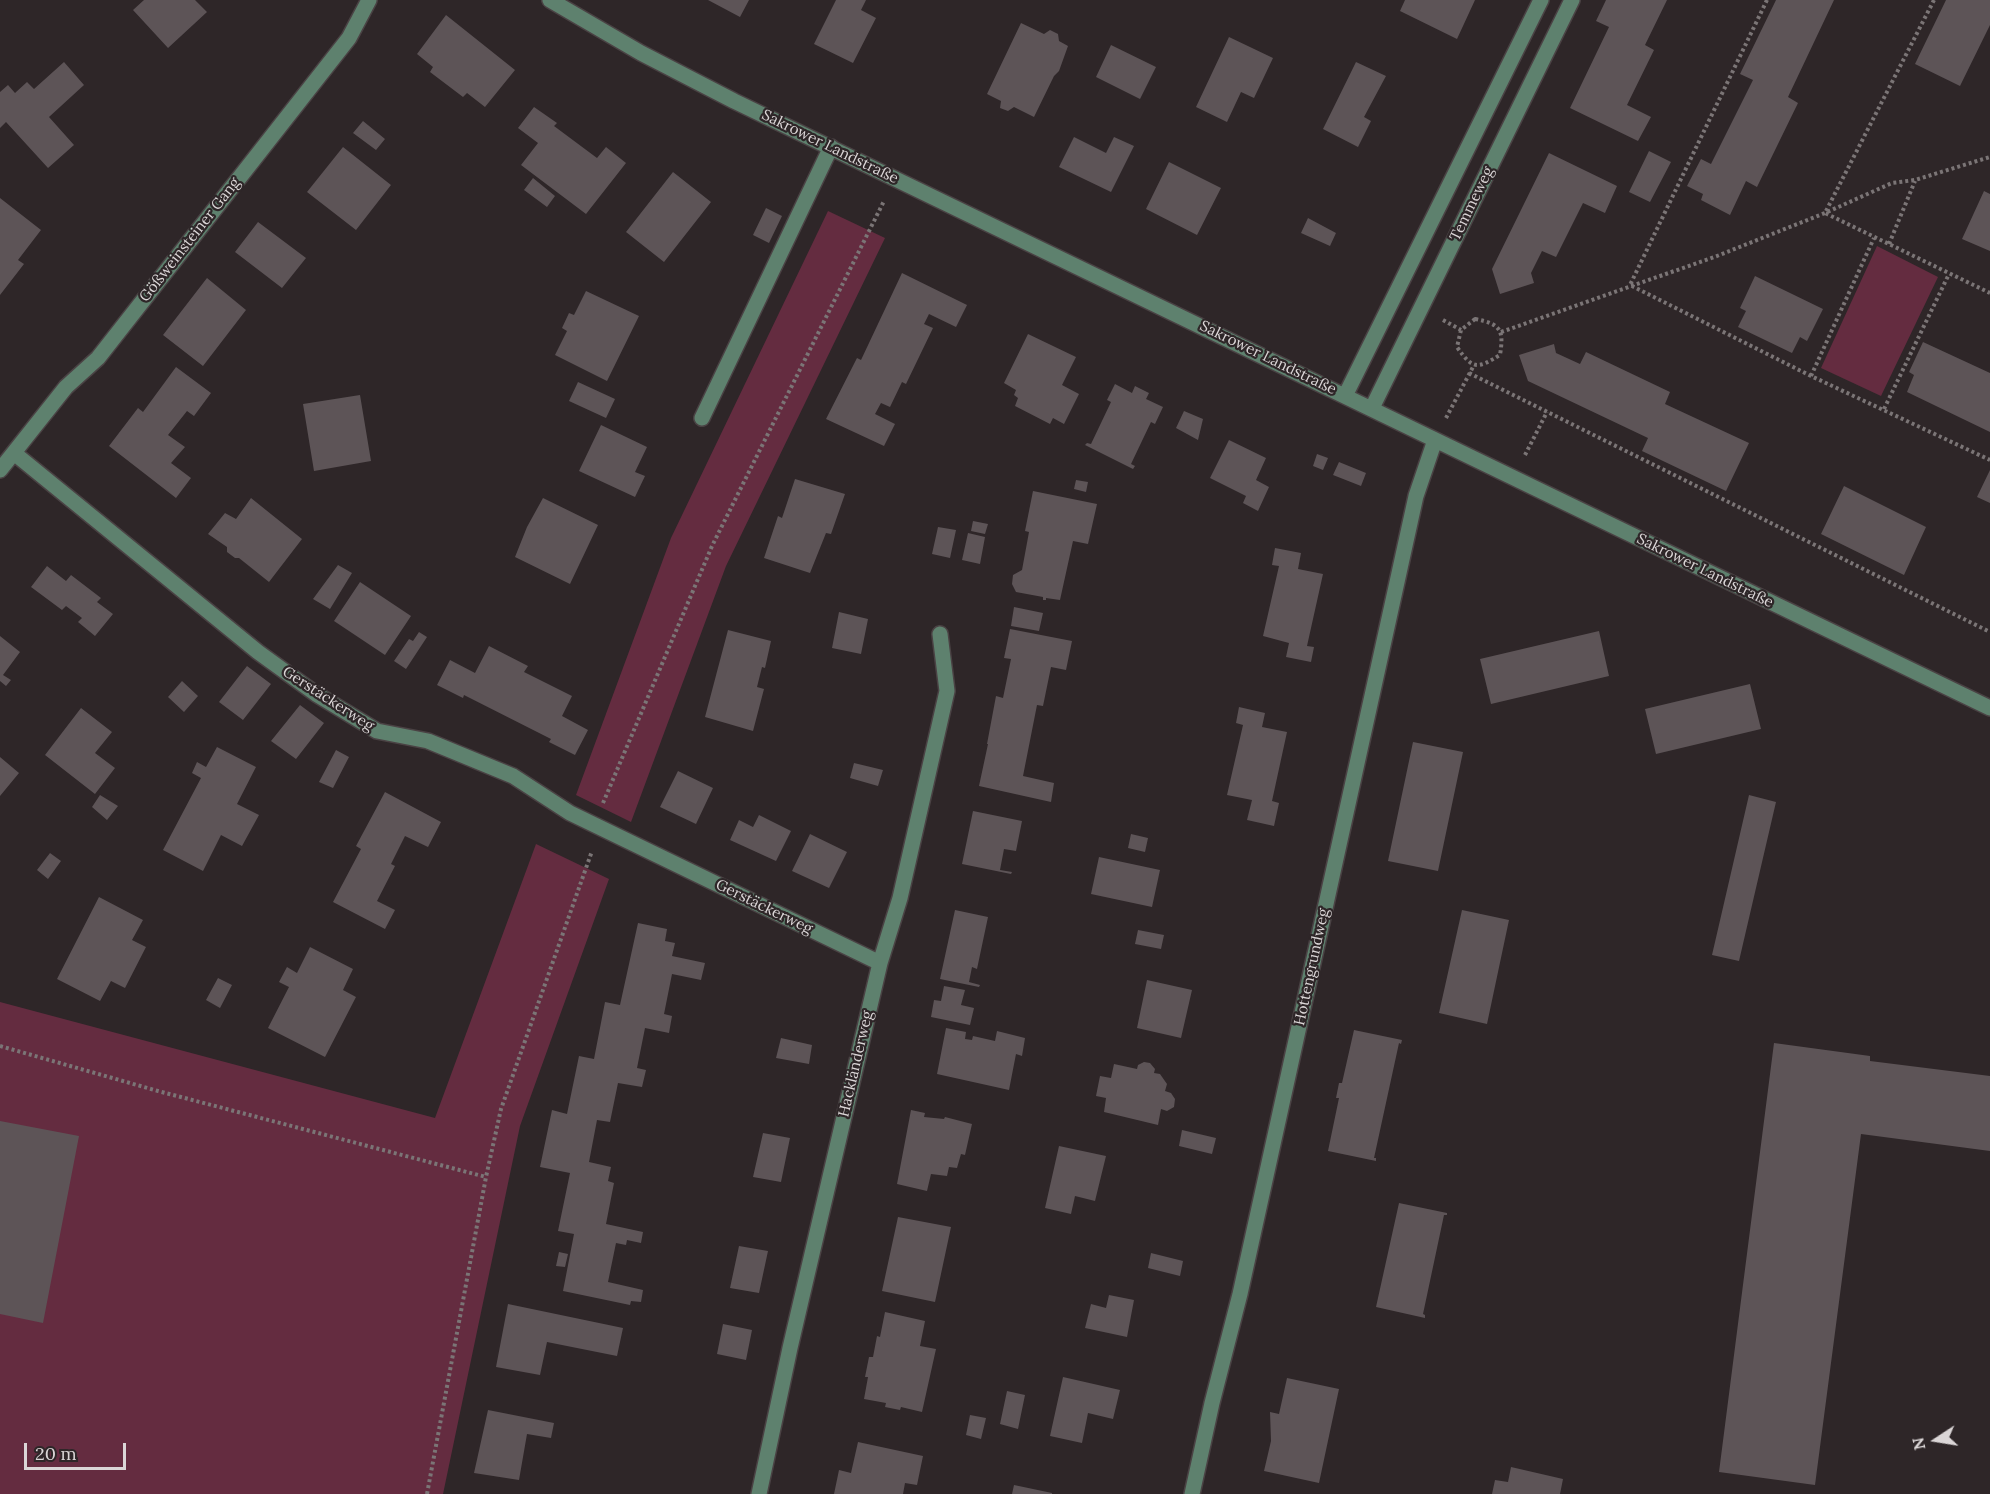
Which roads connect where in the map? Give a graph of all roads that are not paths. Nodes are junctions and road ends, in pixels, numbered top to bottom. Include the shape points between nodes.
1 (369, 0) edge
2 (550, 0) edge
3 (1541, 0) edge
4 (1572, 0) edge
5 (831, 147) junction
6 (1345, 396) junction
7 (1372, 408) junction
8 (702, 418) dead end
9 (1435, 440) junction
10 (14, 453) junction
11 (0, 470) edge
12 (940, 634) dead end
13 (1990, 708) edge
14 (880, 963) junction
15 (759, 1494) edge
16 (1192, 1494) edge

1 - 10 street, Gößweinsteiner Gang via 349,38 98,358 66,387
2 - 5 street, Sakrower Landstraße via 641,53
3 - 6 street, Temmeweg
4 - 7 street, Temmeweg
5 - 6 street, Sakrower Landstraße
5 - 8 street
6 - 7 street, Sakrower Landstraße
7 - 9 street, Sakrower Landstraße
9 - 13 street, Sakrower Landstraße
9 - 16 street, Hottengrundweg via 1416,496 1240,1294
10 - 11 street, Gößweinsteiner Gang
10 - 14 street, Gerstäckerweg via 258,652 377,731 428,741 513,776 570,813
12 - 14 street, Hackländerweg via 947,692 900,898
14 - 15 street, Hackländerweg

